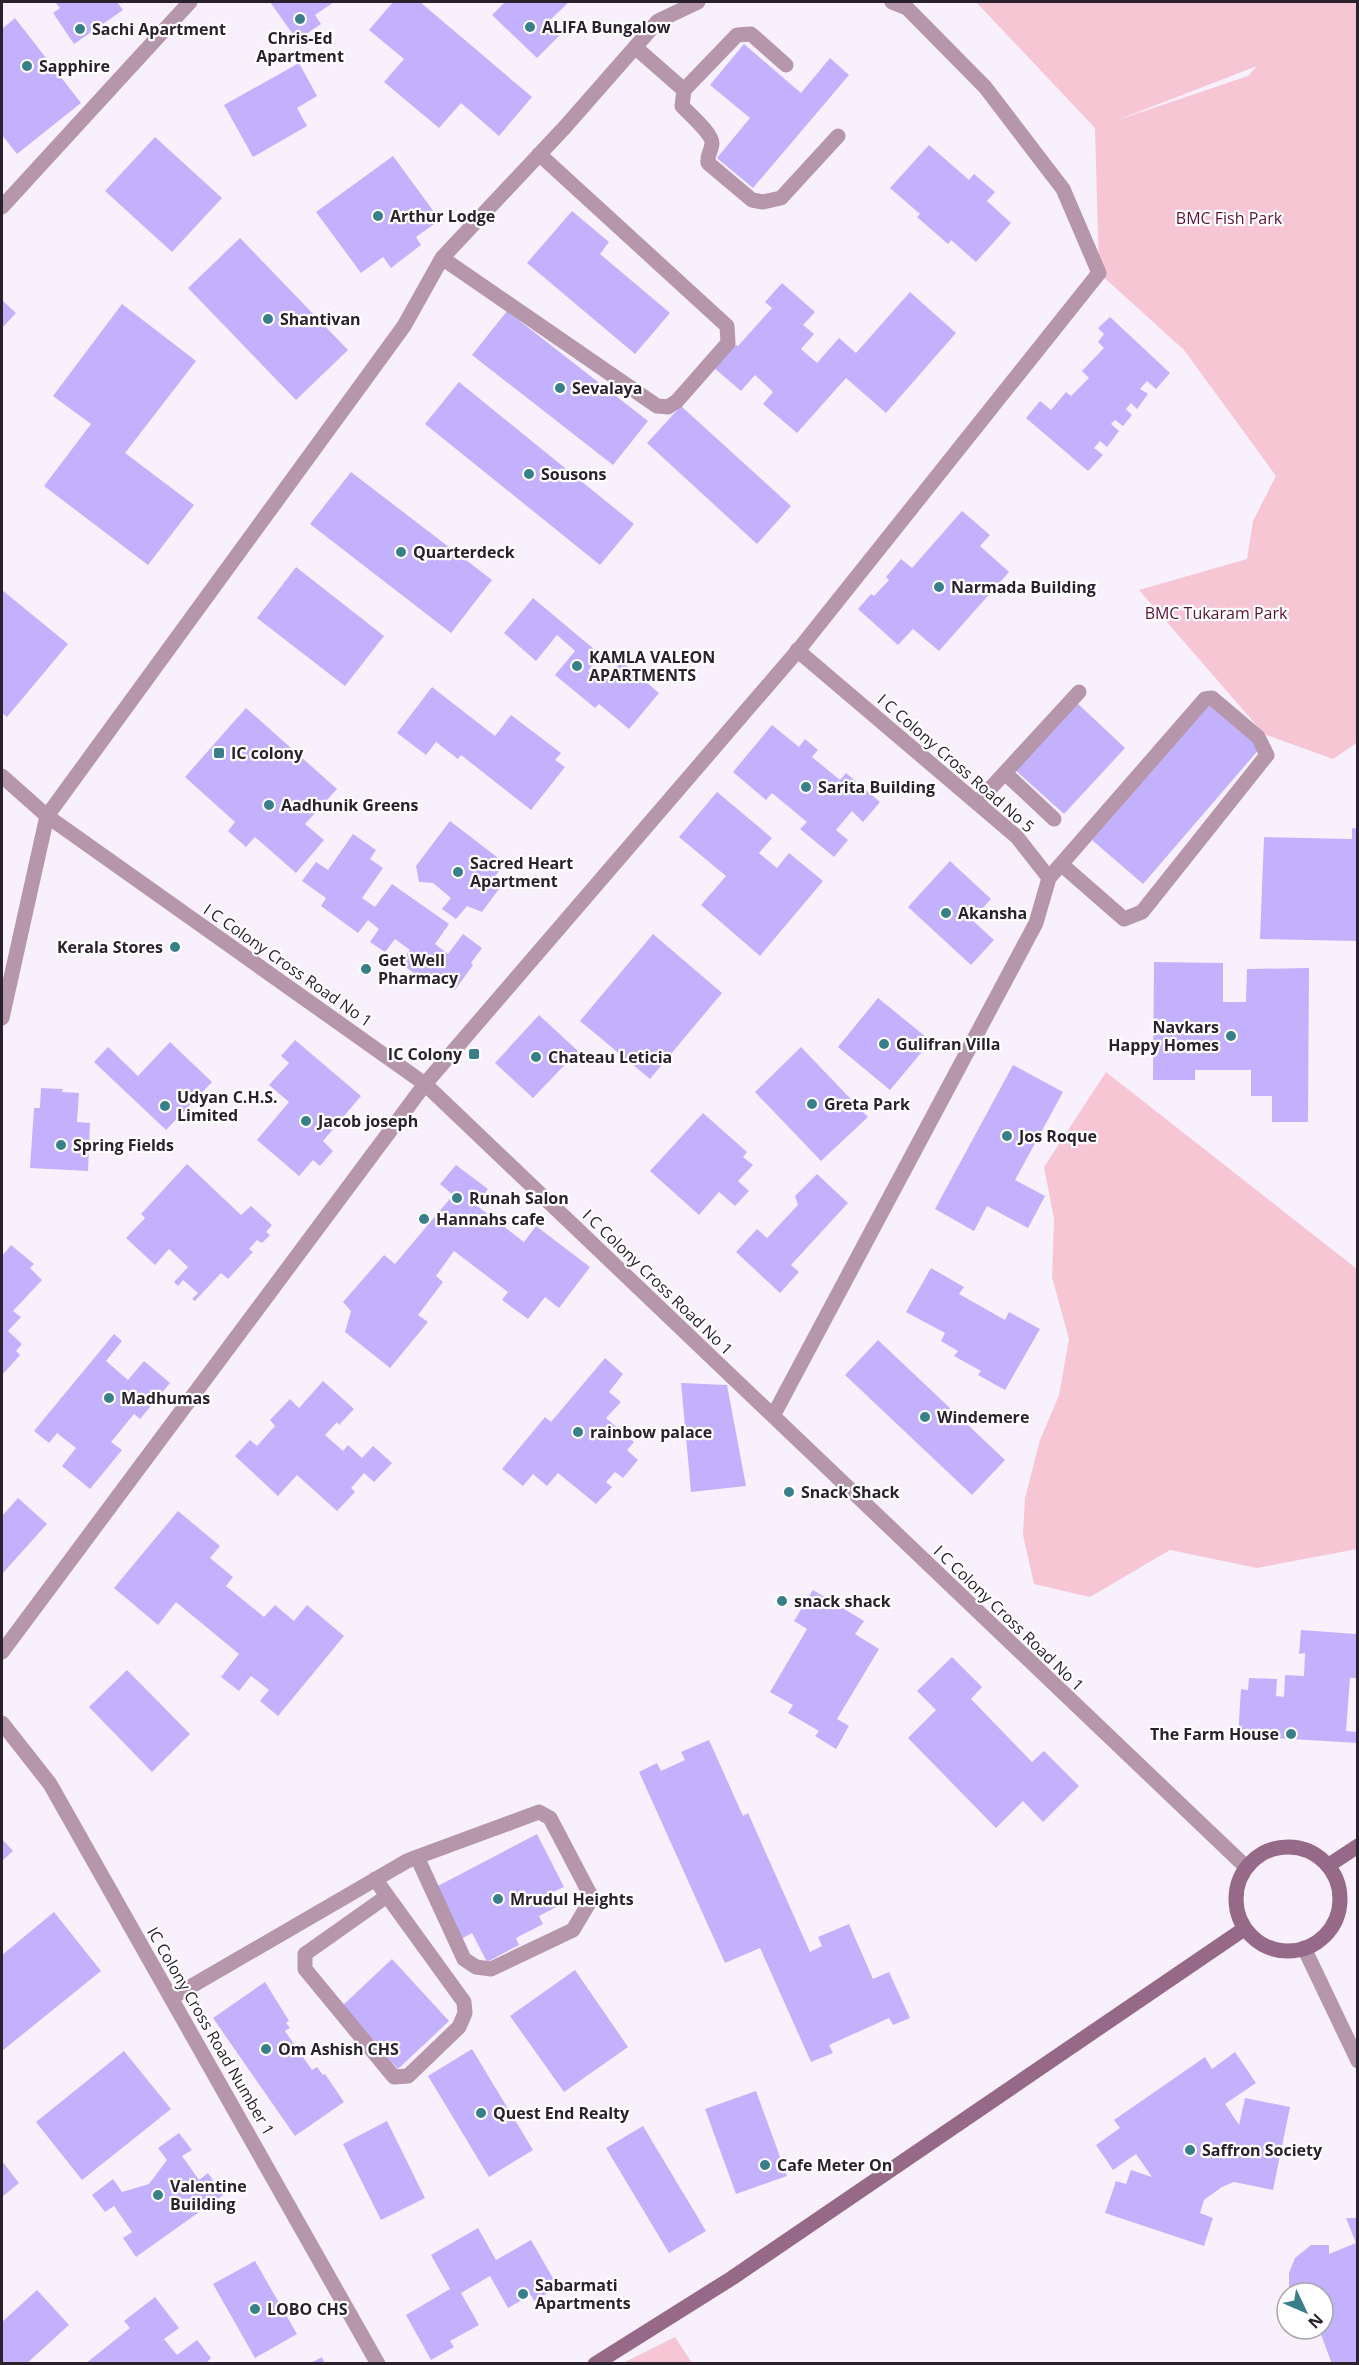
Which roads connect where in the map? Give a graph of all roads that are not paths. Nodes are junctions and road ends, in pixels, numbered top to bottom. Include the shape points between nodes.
1 (190, 2) edge
2 (698, 2) edge
3 (892, 2) edge
4 (635, 47) junction
5 (786, 65) dead end
6 (684, 90) junction
7 (838, 136) dead end
8 (539, 154) junction
9 (2, 207) edge
10 (442, 258) junction
11 (798, 650) junction
12 (1079, 692) dead end
13 (1005, 773) junction
14 (2, 776) edge
15 (977, 802) junction
16 (47, 816) junction
17 (1054, 819) dead end
18 (1061, 864) junction
19 (1049, 878) junction
20 (2, 1018) edge
21 (425, 1084) junction
22 (773, 1416) junction
23 (2, 1652) edge
24 (2, 1723) edge
25 (1358, 1846) edge
26 (417, 1857) junction
27 (1329, 1865) junction
28 (1246, 1868) junction
29 (375, 1879) junction
30 (387, 1896) junction
31 (1244, 1929) junction
32 (1305, 1948) junction
33 (171, 1998) junction
34 (1358, 2061) edge
35 (378, 2364) edge
36 (595, 2364) edge

1 - 9 street
2 - 4 street via 658,21
3 - 11 street via 907,8 992,96 1062,189 1099,273
4 - 6 street
4 - 8 street
5 - 6 street via 751,34 737,34
6 - 7 street via 682,106 711,136 708,163 752,200 781,198
8 - 10 street
8 - 10 street via 727,326 728,343 677,401 668,407 657,406
10 - 16 street via 404,326
11 - 15 street, I C Colony Cross Road No 5
11 - 21 street
12 - 13 street
13 - 15 street
13 - 17 street
14 - 16 street, I C Colony Cross Road No 1
15 - 19 street, I C Colony Cross Road No 5 via 1017,837
16 - 20 street
16 - 21 street, I C Colony Cross Road No 1
18 - 18 street via 1204,699 1212,698 1258,737 1267,755 1142,912 1124,919
18 - 19 street
19 - 22 street via 1036,923
21 - 22 street, I C Colony Cross Road No 1
21 - 23 street
22 - 28 street, I C Colony Cross Road No 1
24 - 33 street, IC Colony Cross Road Number 1 via 50,1784
25 - 27 street
26 - 26 street via 539,1812 550,1818 592,1898 573,1930 491,1970 476,1967 464,1959
26 - 29 street
27 - 28 street via 1310,1851 1293,1847 1275,1848
27 - 32 street via 1340,1893 1339,1911 1332,1927
28 - 31 street via 1235,1898
29 - 30 street
29 - 33 street
30 - 30 street via 464,2002 465,2013 459,2027 408,2076 394,2076 305,1969 305,1954
31 - 32 street via 1272,1949
31 - 36 street via 732,2278
32 - 34 street
33 - 35 street, IC Colony Cross Road Number 1

